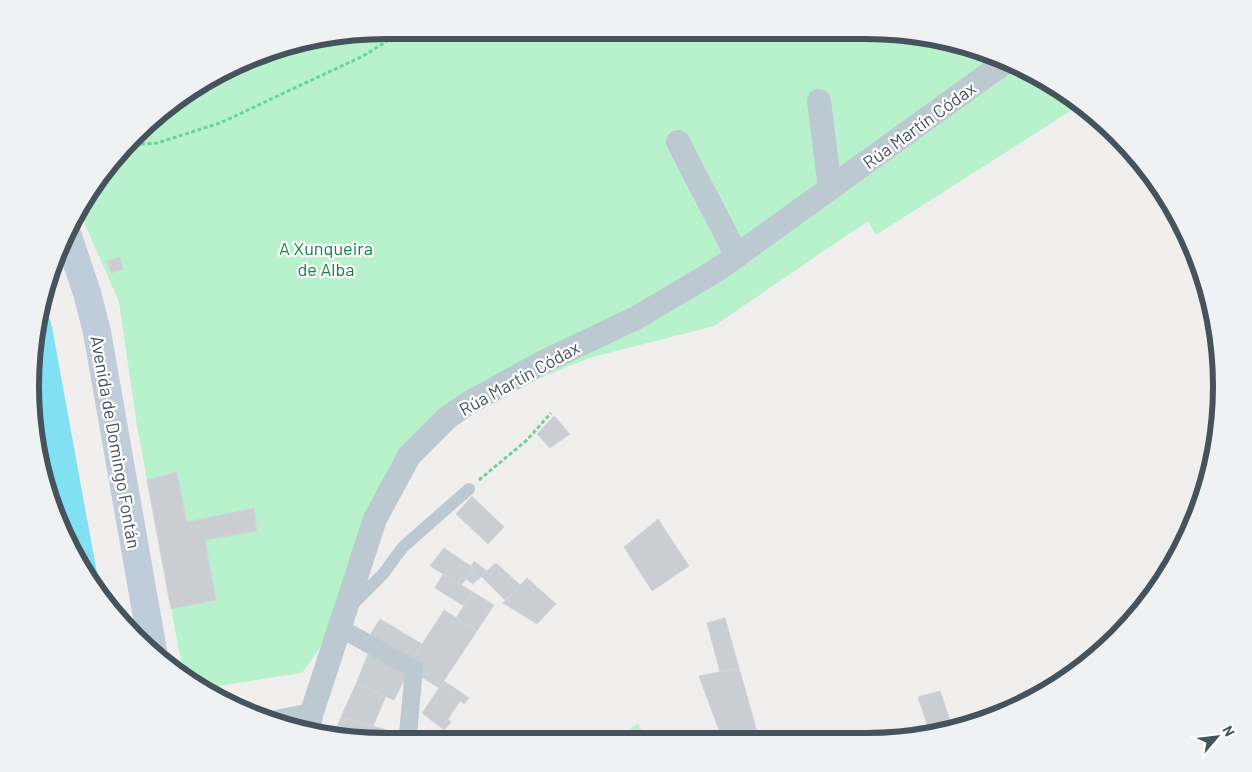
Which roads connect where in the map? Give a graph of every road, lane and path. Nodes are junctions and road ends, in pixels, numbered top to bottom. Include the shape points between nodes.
1 (390, 39) edge
2 (1000, 66) edge
3 (819, 101) dead end
4 (678, 142) dead end
5 (136, 144) edge
6 (830, 189) junction
7 (70, 242) edge
8 (737, 256) junction
9 (551, 413) dead end
10 (469, 489) joint
11 (341, 621) junction
12 (151, 642) edge
13 (310, 723) edge
14 (408, 733) edge

1 - 5 path via 363,56 220,123 157,143
2 - 6 street, Rúa Martín Códax
3 - 6 street
4 - 8 street
6 - 8 street, Rúa Martín Códax
7 - 12 main road, Avenida de Domingo Fontán via 96,332
8 - 11 street, Rúa Martín Códax via 636,318 545,361 466,404 447,418 409,456 375,519
9 - 10 path via 527,440
10 - 11 lane, Rúa Martín Códax via 403,547
11 - 13 street, Rúa Martín Códax
11 - 14 street via 414,669

